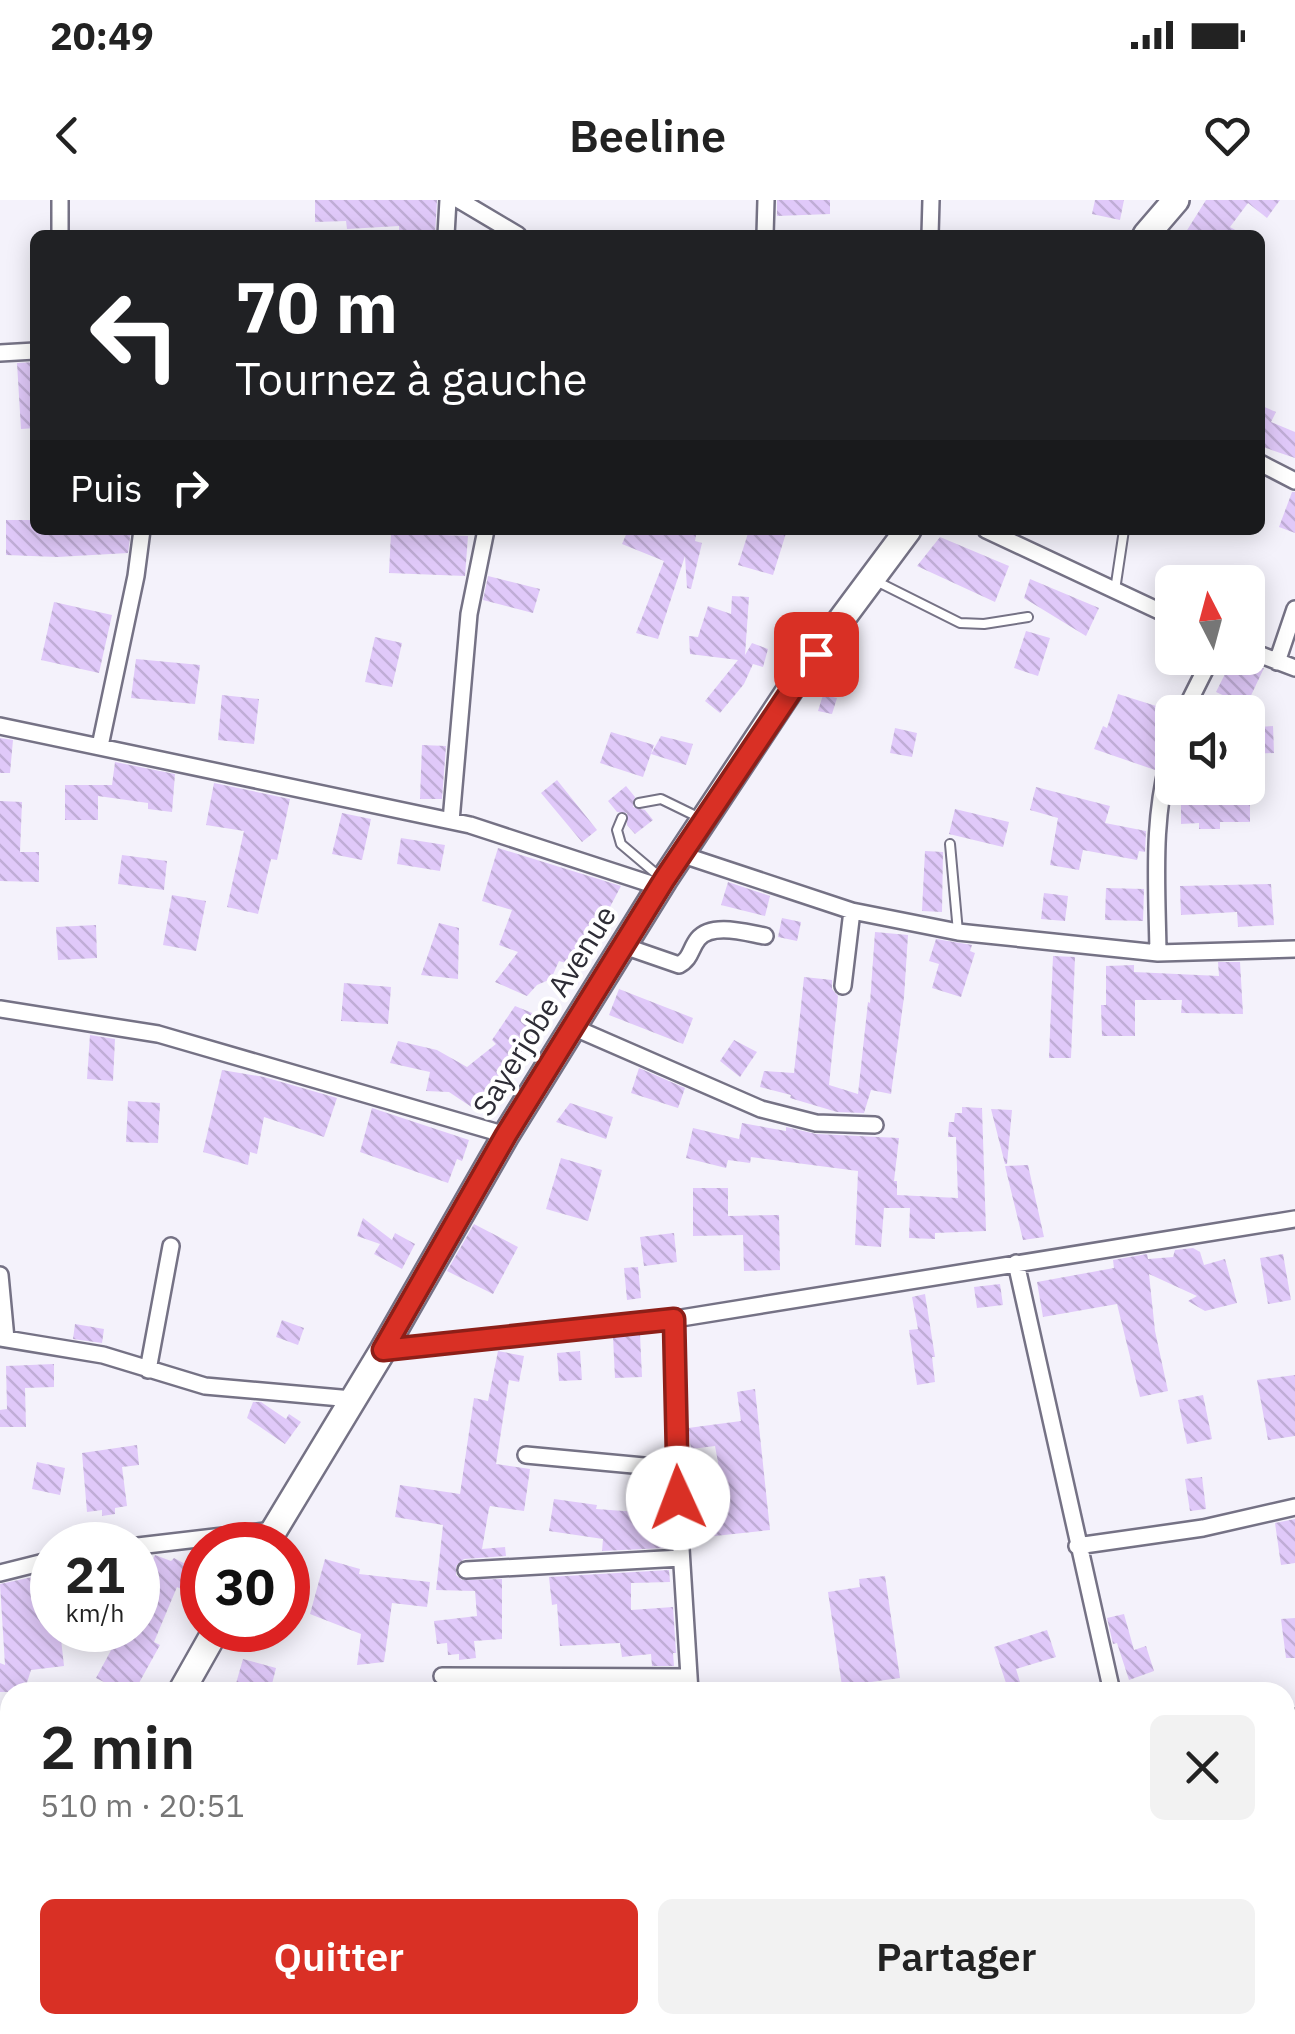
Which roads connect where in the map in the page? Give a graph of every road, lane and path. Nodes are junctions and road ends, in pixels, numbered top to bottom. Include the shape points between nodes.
1 (60, 200) edge
2 (448, 200) edge
3 (459, 200) edge
4 (766, 200) edge
5 (930, 200) edge
6 (1176, 200) edge
7 (60, 230) edge
8 (446, 230) edge
9 (510, 230) edge
10 (765, 230) edge
11 (930, 230) edge
12 (1150, 230) edge
13 (30, 351) edge
14 (0, 353) edge
15 (1265, 466) edge
16 (1295, 482) edge
17 (141, 535) edge
18 (485, 535) edge
19 (904, 535) edge
20 (997, 535) edge
21 (1123, 535) edge
22 (872, 578) junction
23 (1115, 590) junction
24 (1155, 609) edge
25 (1295, 610) edge
26 (1028, 617) dead end
27 (1265, 657) edge
28 (1277, 662) junction
29 (1295, 668) edge
30 (0, 726) edge
31 (100, 746) junction
32 (639, 803) dead end
33 (1160, 805) edge
34 (622, 818) dead end
35 (703, 819) junction
36 (451, 821) junction
37 (950, 844) dead end
38 (680, 854) junction
39 (662, 883) junction
40 (852, 911) junction
41 (958, 932) junction
42 (765, 936) dead end
43 (624, 946) junction
44 (1295, 949) edge
45 (1158, 953) junction
46 (843, 986) dead end
47 (0, 1010) edge
48 (575, 1028) junction
49 (875, 1125) dead end
50 (506, 1135) junction
51 (1295, 1218) edge
52 (172, 1246) dead end
53 (1016, 1263) junction
54 (0, 1275) edge
55 (674, 1319) junction
56 (3, 1339) edge
57 (383, 1350) junction
58 (148, 1370) junction
59 (352, 1399) junction
60 (526, 1456) dead end
61 (676, 1469) junction
62 (1295, 1507) edge
63 (279, 1522) edge
64 (1077, 1546) junction
65 (681, 1558) junction
66 (30, 1566) edge
67 (466, 1570) dead end
68 (0, 1573) edge
69 (203, 1652) edge
70 (442, 1676) dead end
71 (186, 1682) edge
72 (607, 1682) edge
73 (689, 1682) edge
74 (1110, 1682) edge

1 - 7 street
2 - 8 street
3 - 9 street
4 - 10 street
5 - 11 street
6 - 12 main road
13 - 14 street
15 - 16 street
17 - 31 street
18 - 36 street via 469,614
19 - 22 main road, Sayerjobe Avenue
20 - 23 street
21 - 23 lane
22 - 26 lane via 960,623
22 - 35 main road, Sayerjobe Avenue
23 - 24 street
25 - 28 street
27 - 28 street
28 - 29 street
30 - 31 street
31 - 36 street
32 - 35 lane via 660,799
33 - 45 street
34 - 39 lane via 616,830 621,844
35 - 38 main road, Sayerjobe Avenue
36 - 39 street
37 - 41 lane
38 - 39 main road, Sayerjobe Avenue
38 - 40 street
39 - 43 main road, Sayerjobe Avenue
40 - 41 street
40 - 46 street
41 - 45 street
42 - 43 street via 706,932 678,966
43 - 48 main road, Sayerjobe Avenue
44 - 45 street
47 - 50 street via 158,1034
48 - 49 street via 762,1109 816,1123
48 - 50 main road, Sayerjobe Avenue
50 - 57 main road, Sayerjobe Avenue
51 - 53 street
52 - 58 street
53 - 55 street
53 - 64 street
54 - 56 street
55 - 57 street
55 - 61 street
56 - 58 street via 102,1354
57 - 59 main road, Sayerjobe Avenue
58 - 59 street via 206,1386
59 - 63 main road, Sayerjobe Avenue
60 - 61 street
61 - 65 street
62 - 64 street
64 - 74 street
65 - 67 street
65 - 73 street
66 - 68 street
69 - 71 main road
70 - 72 street

